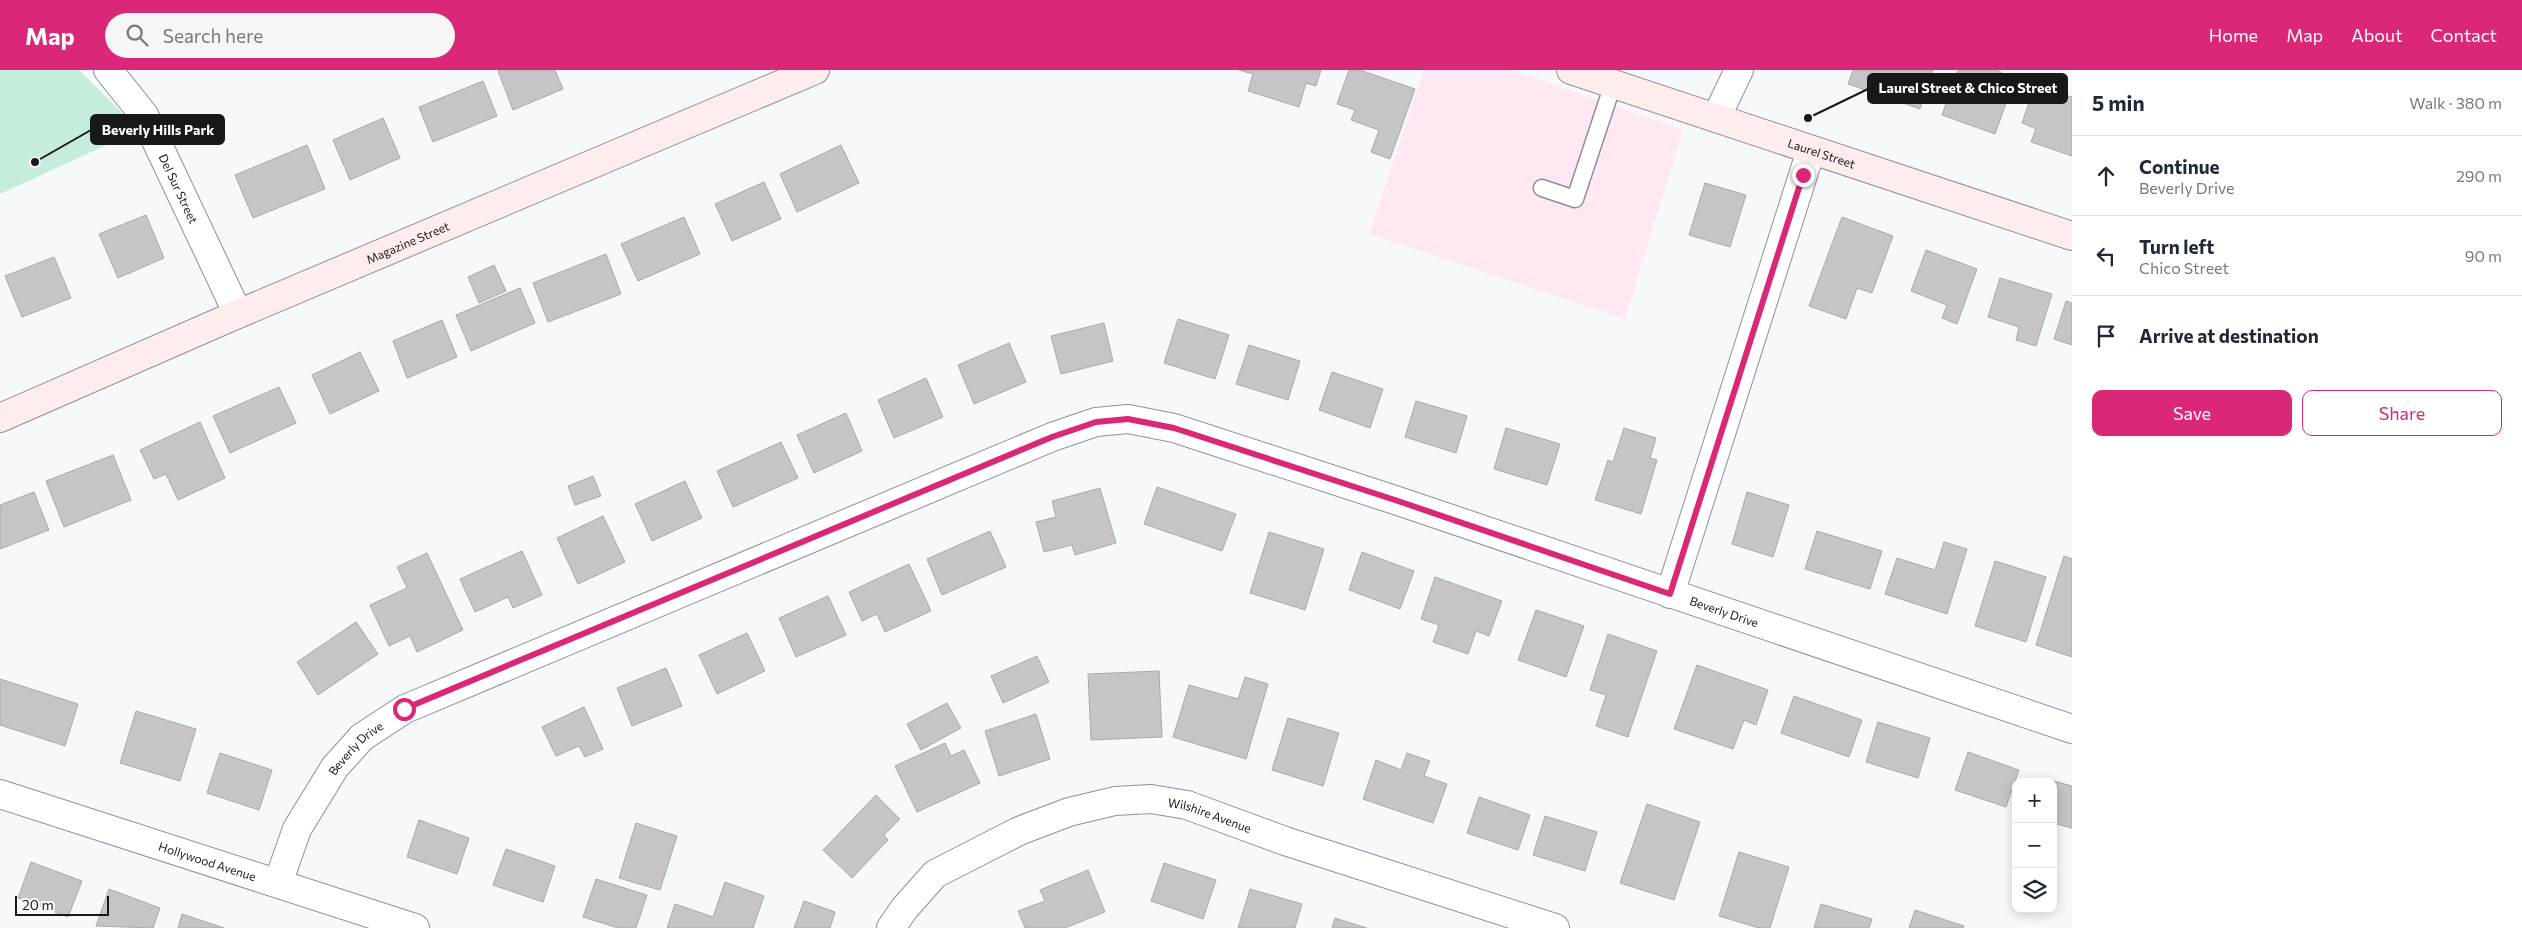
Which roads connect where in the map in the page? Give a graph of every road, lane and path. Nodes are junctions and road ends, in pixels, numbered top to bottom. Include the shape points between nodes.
1 (108, 70) edge
2 (815, 70) edge
3 (1571, 70) edge
4 (1739, 70) edge
5 (1613, 84) junction
6 (1716, 118) junction
7 (1811, 150) junction
8 (1542, 188) dead end
9 (2072, 236) edge
10 (238, 314) junction
11 (0, 418) edge
12 (1670, 594) junction
13 (2072, 729) edge
14 (0, 794) edge
15 (278, 883) junction
16 (414, 928) edge
17 (892, 928) edge
18 (1555, 928) edge

1 - 10 street, Del Sur Street via 144,115
2 - 10 street, Magazine Street
3 - 5 street, Laurel Street
4 - 6 street
5 - 6 street, Laurel Street
5 - 8 lane via 1575,199
6 - 7 street, Laurel Street
7 - 9 street, Laurel Street
7 - 12 street
10 - 11 street, Magazine Street
12 - 13 street, Beverly Drive
12 - 15 street, Beverly Drive via 1174,428 1128,419 1096,422 1052,437 404,709 362,737 335,767 297,829
14 - 15 street, Hollywood Avenue
15 - 16 street, Hollywood Avenue
17 - 18 street, Wilshire Avenue via 935,874 1019,831 1069,812 1116,801 1151,799 1186,805

